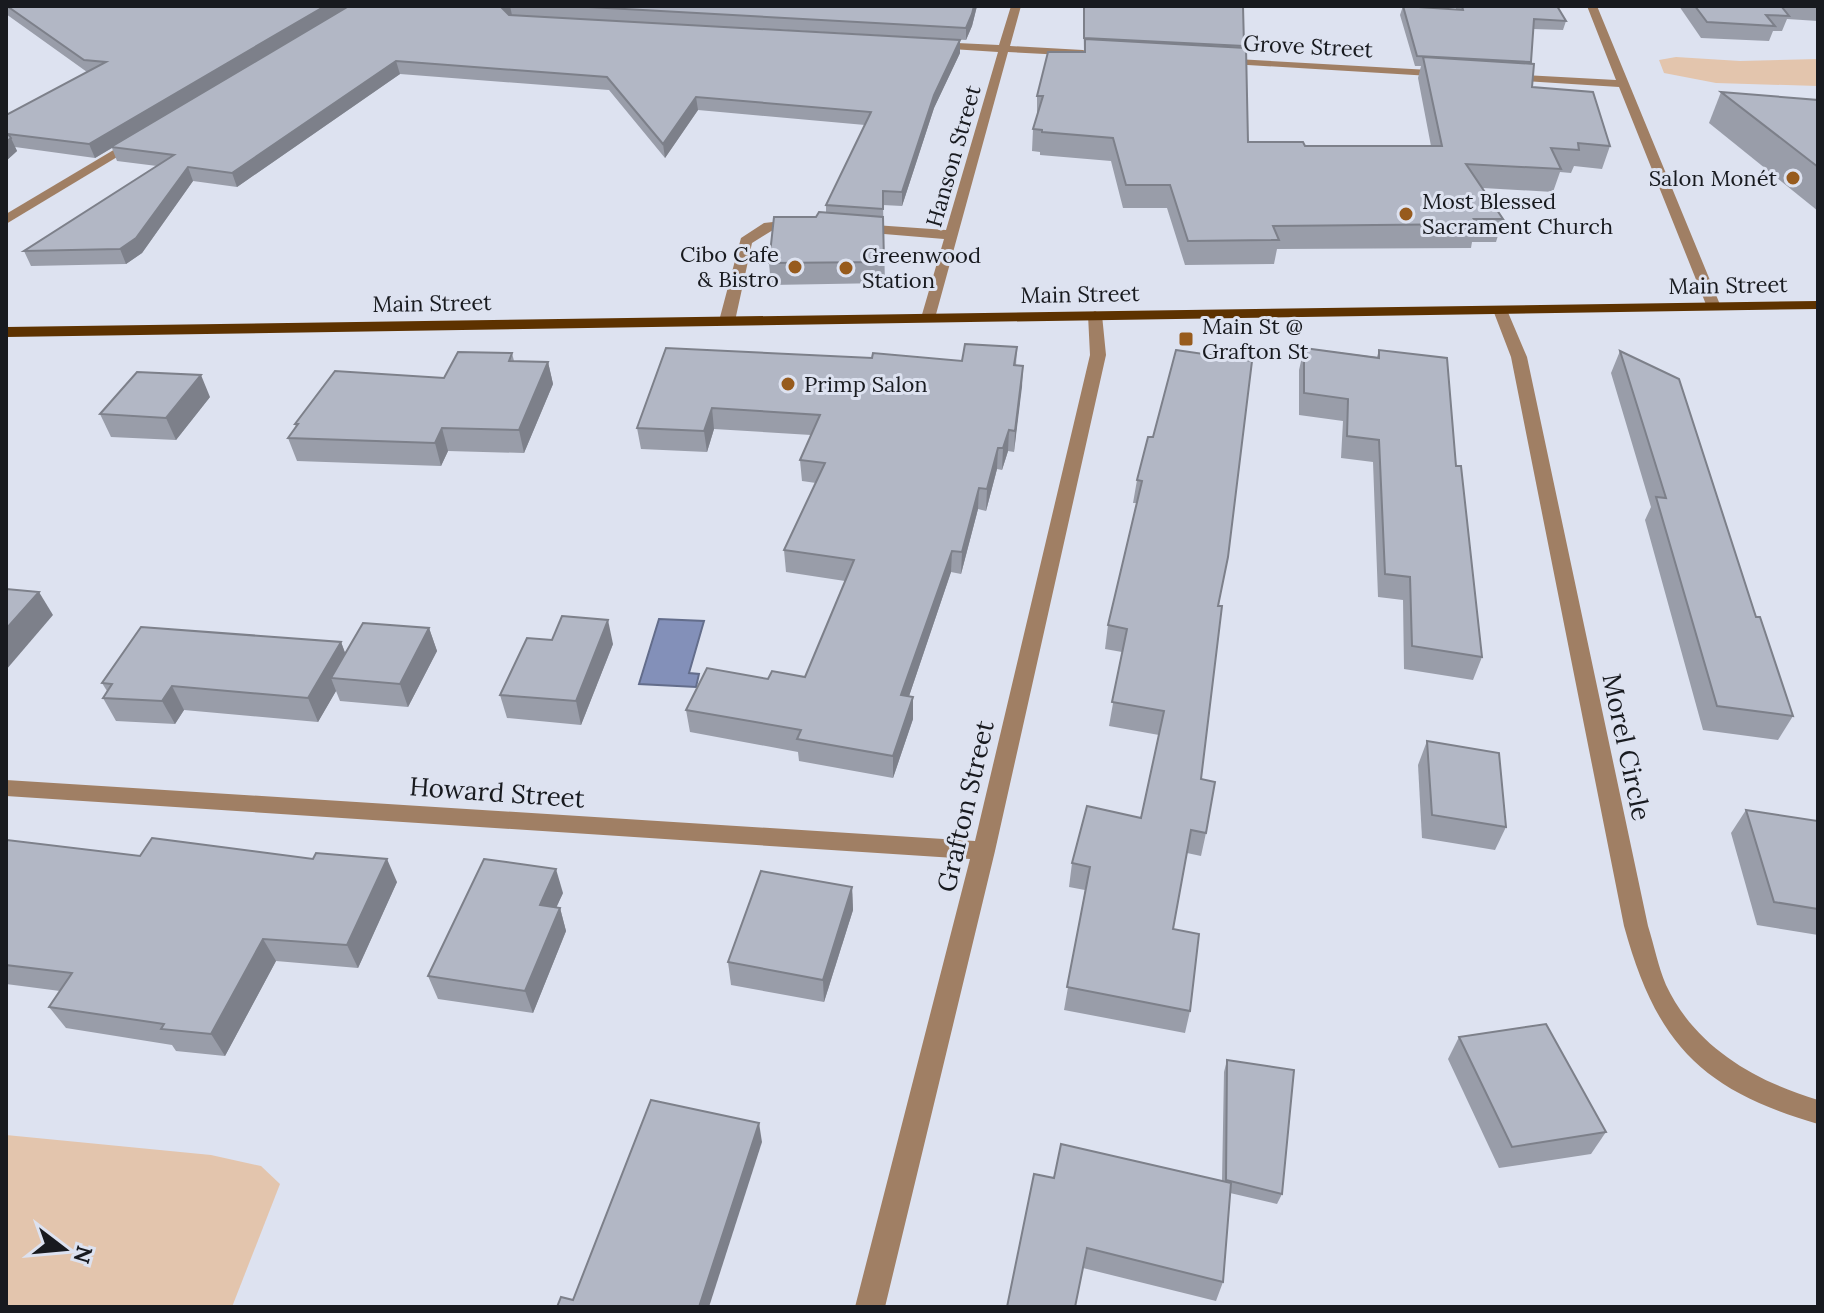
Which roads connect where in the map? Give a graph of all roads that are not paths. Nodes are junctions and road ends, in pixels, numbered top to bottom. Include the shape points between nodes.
1 (1016, 6) edge
2 (1592, 6) edge
3 (925, 45) edge
4 (1004, 49) junction
5 (1097, 54) edge
6 (1205, 60) edge
7 (1468, 75) edge
8 (1499, 77) edge
9 (1622, 84) junction
10 (143, 138) edge
11 (6, 220) edge
12 (816, 224) edge
13 (841, 226) edge
14 (951, 235) junction
15 (1818, 305) edge
16 (1714, 307) junction
17 (1500, 310) junction
18 (1095, 315) junction
19 (928, 318) junction
20 (727, 321) junction
21 (6, 332) edge
22 (6, 788) edge
23 (984, 851) junction
24 (1818, 1112) edge
25 (870, 1307) edge

1 - 4 street, Hanson Street
2 - 9 street
3 - 4 street
4 - 5 street
4 - 14 street, Hanson Street
6 - 7 street, Grove Street
8 - 9 street
9 - 16 street
10 - 11 street
12 - 20 street via 777,224 750,236
13 - 14 street
14 - 19 street, Hanson Street
15 - 16 main road, Main Street
16 - 17 main road, Main Street
17 - 18 main road, Main Street
17 - 24 street, Morel Circle via 1519,357 1636,926 1656,990 1680,1030 1729,1075 1761,1094
18 - 19 main road, Main Street
18 - 23 street, Grafton Street via 1098,355
19 - 20 main road, Main Street
20 - 21 main road, Main Street
22 - 23 street, Howard Street
23 - 25 street, Grafton Street

